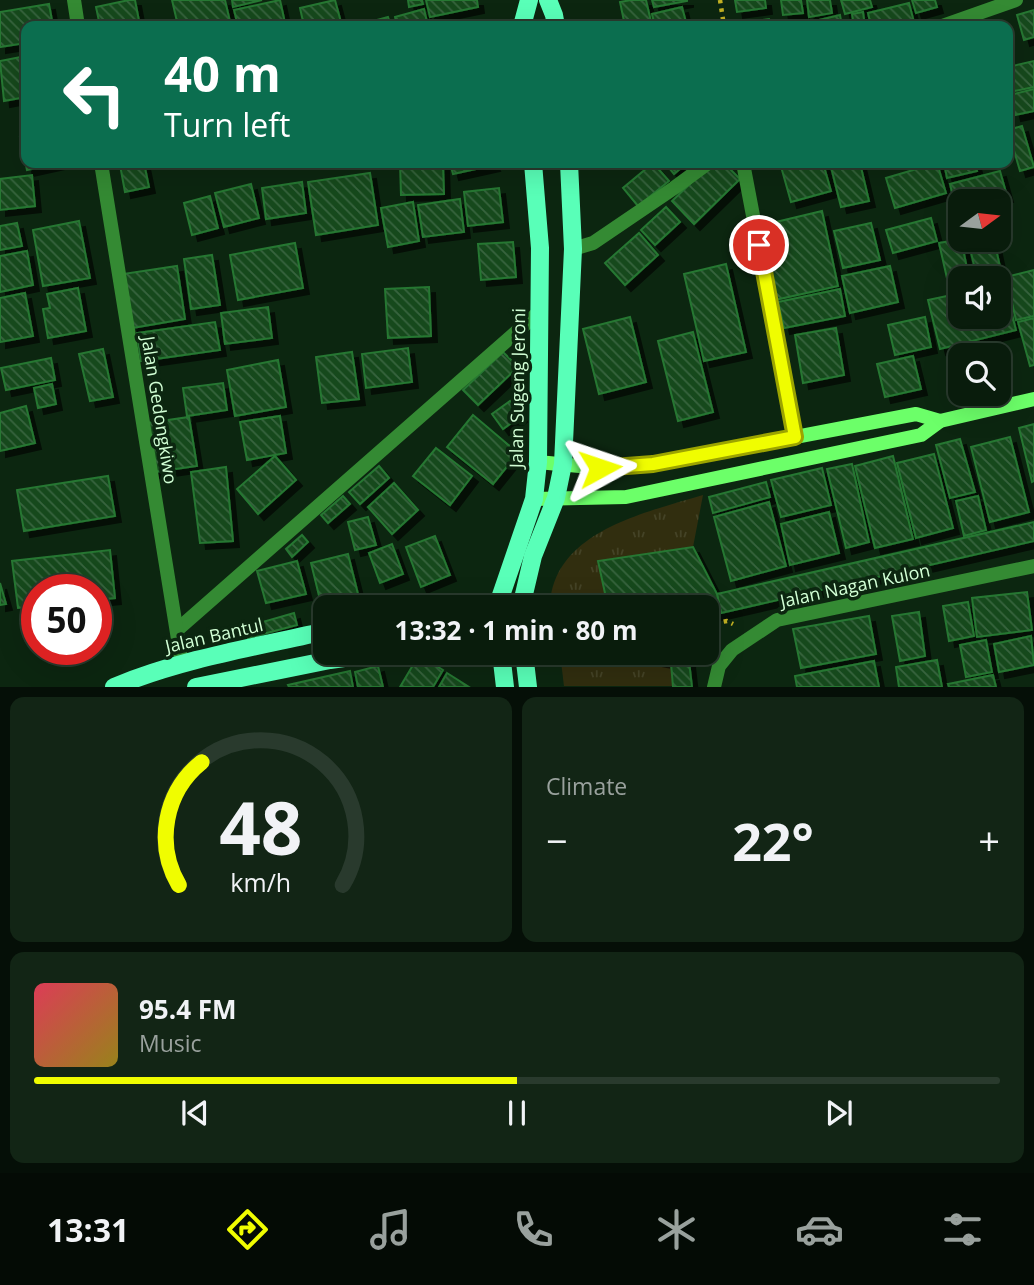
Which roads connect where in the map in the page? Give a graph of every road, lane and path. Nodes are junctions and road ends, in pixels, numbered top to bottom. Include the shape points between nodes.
1 (74, 0) edge
2 (529, 0) edge
3 (548, 0) edge
4 (720, 0) edge
5 (1016, 0) edge
6 (77, 21) edge
7 (523, 21) edge
8 (555, 21) edge
9 (723, 21) edge
10 (956, 21) edge
11 (101, 168) edge
12 (533, 168) edge
13 (569, 168) edge
14 (701, 168) edge
15 (744, 168) edge
16 (572, 249) junction
17 (538, 313) junction
18 (1034, 399) edge
19 (940, 421) junction
20 (795, 437) junction
21 (538, 462) junction
22 (563, 464) junction
23 (556, 498) junction
24 (534, 499) junction
25 (1034, 566) edge
26 (498, 595) edge
27 (523, 595) edge
28 (727, 621) dead end
29 (719, 623) edge
30 (177, 630) junction
31 (313, 634) edge
32 (313, 663) edge
33 (182, 664) junction
34 (502, 665) edge
35 (525, 665) edge
36 (114, 687) edge
37 (196, 687) edge
38 (505, 687) edge
39 (528, 687) edge
40 (714, 687) edge

1 - 6 street
2 - 7 main road
3 - 8 main road
4 - 9 path
5 - 10 street
11 - 30 street, Jalan Gedongkiwo
12 - 17 main road, Jalan Sugeng Jeroni via 540,248
13 - 16 main road
14 - 16 street via 593,243
15 - 20 street
16 - 22 main road
17 - 21 main road, Jalan Sugeng Jeroni
17 - 30 street
18 - 19 main road
19 - 20 main road via 916,414
19 - 23 main road via 921,435 626,497
20 - 22 main road via 653,464 600,468
21 - 22 main road
21 - 24 main road, Jalan Sugeng Jeroni
22 - 23 main road
23 - 24 main road
23 - 27 main road
24 - 26 main road, Jalan Sugeng Jeroni
25 - 40 street, Jalan Nagan Kulon via 777,620 732,650 719,666
28 - 29 path
30 - 33 street, Jalan Gedongkiwo
31 - 33 main road, Jalan Bantul
32 - 37 main road
33 - 36 main road, Jalan Bantul
34 - 38 main road
35 - 39 main road

